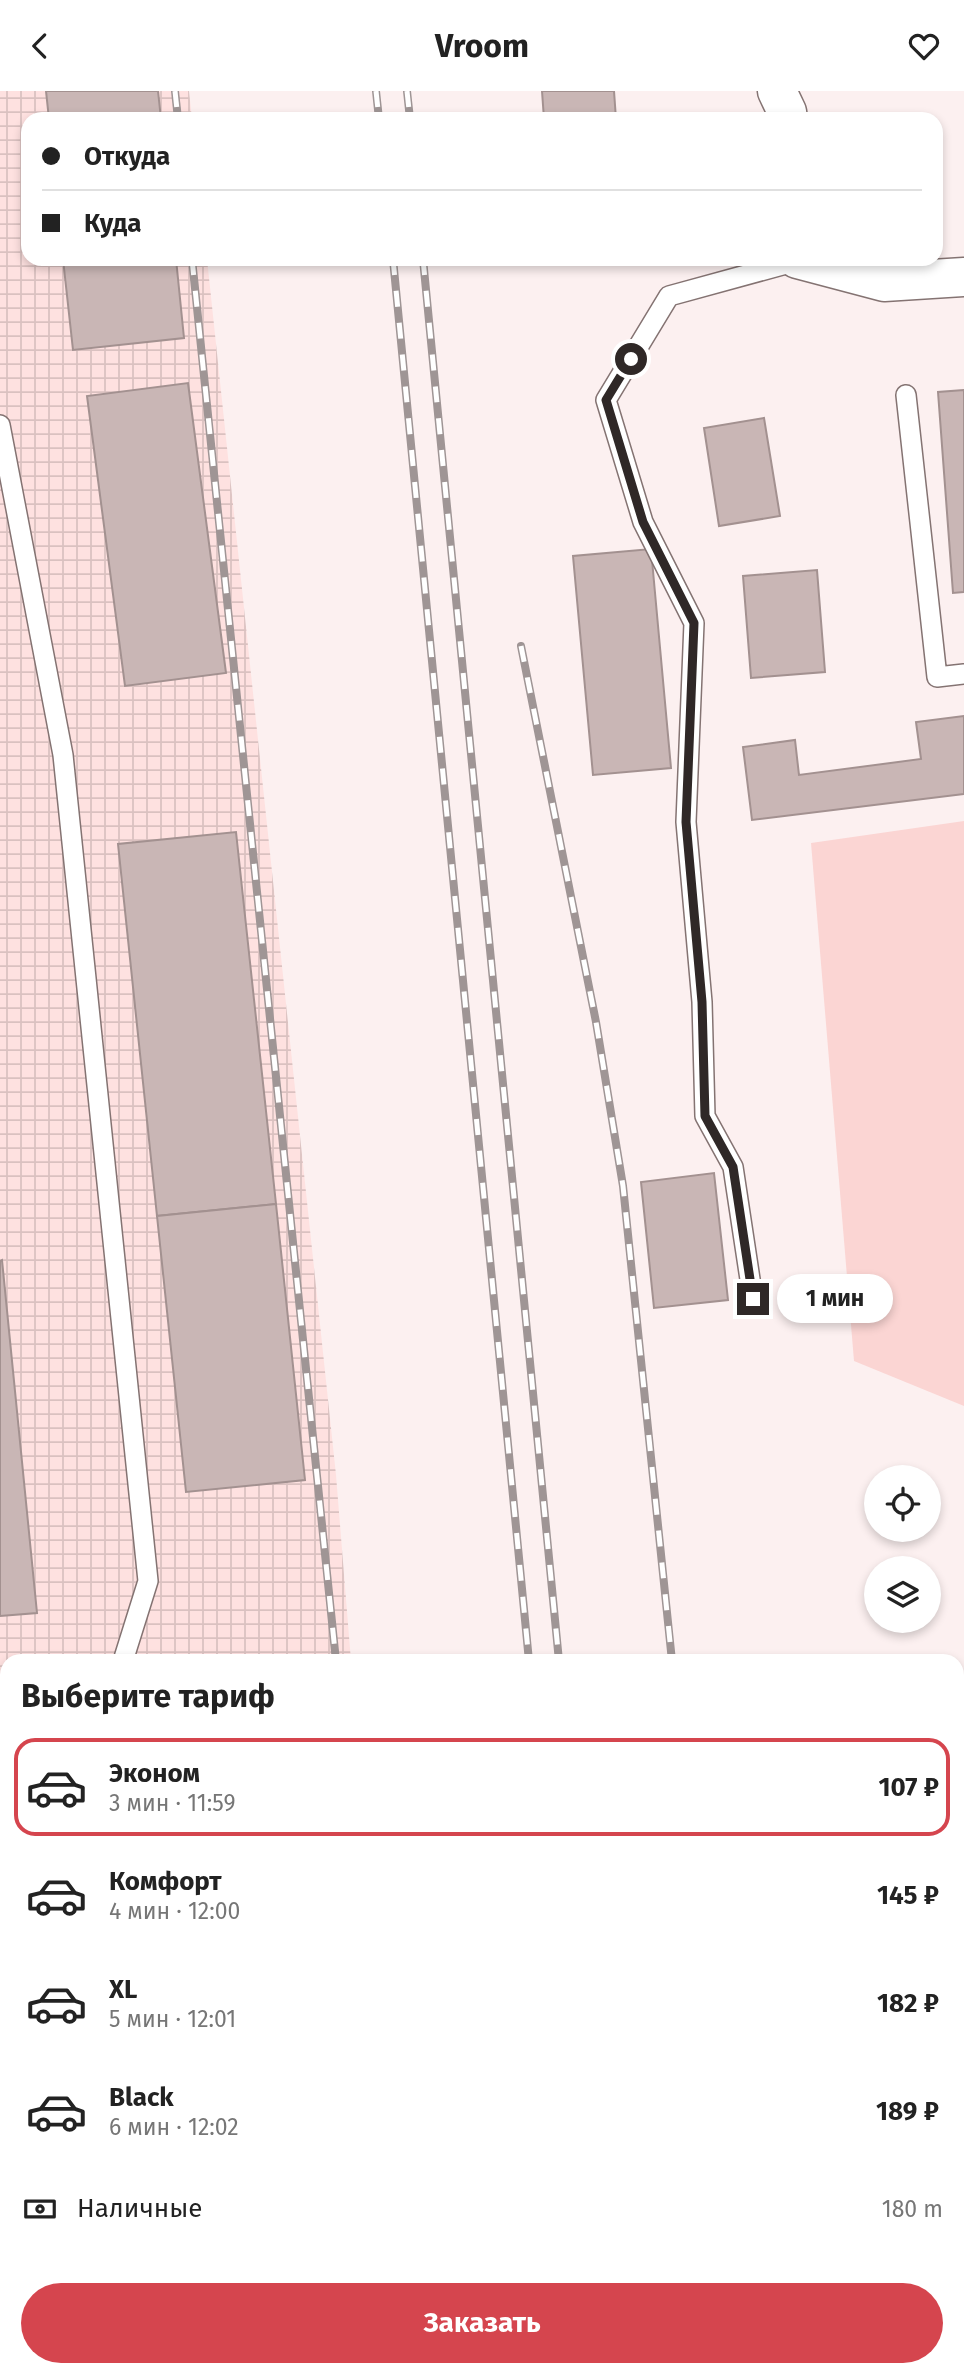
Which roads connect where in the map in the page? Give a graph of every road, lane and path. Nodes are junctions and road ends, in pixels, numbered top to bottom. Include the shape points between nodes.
1 (777, 91) edge
2 (787, 112) edge
3 (776, 266) edge
4 (821, 266) edge
5 (964, 277) edge
6 (906, 395) dead end
7 (0, 425) edge
8 (964, 674) edge
9 (753, 1299) dead end
10 (125, 1654) edge

1 - 2 street
3 - 9 lane via 669,296 606,400 643,522 694,623 686,822 702,1002 705,1116 733,1167
4 - 5 street via 884,282
6 - 8 lane via 937,677
7 - 10 lane via 63,755 148,1581

